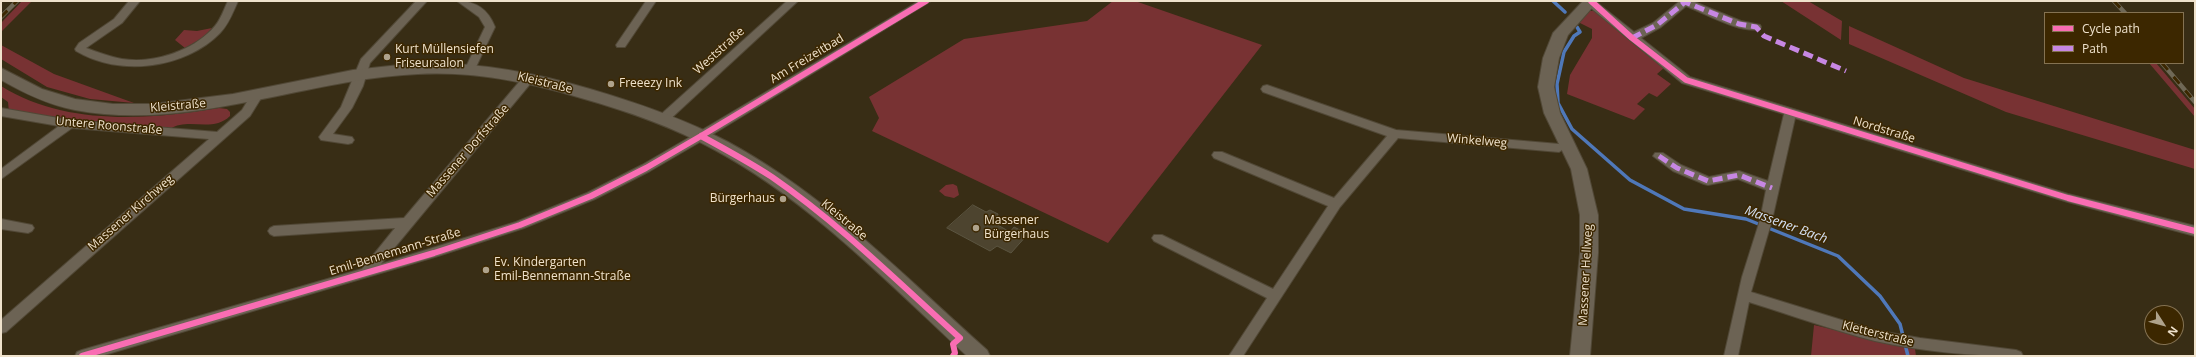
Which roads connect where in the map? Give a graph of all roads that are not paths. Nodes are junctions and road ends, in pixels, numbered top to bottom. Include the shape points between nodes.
1 (135, 1) edge
2 (233, 1) edge
3 (422, 1) edge
4 (462, 1) edge
5 (651, 1) edge
6 (793, 1) edge
7 (926, 1) edge
8 (1590, 1) edge
9 (1756, 27) dead end
10 (1632, 38) junction
11 (621, 45) dead end
12 (470, 69) junction
13 (1, 72) edge
14 (361, 74) junction
15 (529, 78) junction
16 (1267, 89) dead end
17 (256, 95) junction
18 (1, 112) edge
19 (1790, 113) junction
20 (662, 120) junction
21 (70, 124) junction
22 (1395, 134) junction
23 (219, 136) junction
24 (700, 136) junction
25 (348, 140) dead end
26 (1559, 148) dead end
27 (1218, 155) dead end
28 (1659, 156) dead end
29 (1, 175) edge
30 (1772, 188) junction
31 (1336, 204) junction
32 (405, 223) junction
33 (1, 224) edge
34 (28, 228) dead end
35 (2195, 231) edge
36 (274, 232) dead end
37 (1158, 238) dead end
38 (367, 272) junction
39 (1744, 295) junction
40 (1274, 296) junction
41 (1, 328) edge
42 (82, 356) edge
43 (980, 356) edge
44 (1236, 356) edge
45 (1580, 356) edge
46 (1731, 356) edge
47 (2016, 356) edge

1 - 2 street via 118,21 83,44 80,49 128,63 161,60 182,53 208,38 220,26
3 - 14 street via 365,62
4 - 12 street via 477,9 490,27
5 - 11 street
6 - 20 street, Weststraße
7 - 24 street, Am Freizeitbad
8 - 10 street, Nordstraße
8 - 45 main road, Massener Hellweg via 1561,33 1549,64 1546,86 1552,113 1579,169 1589,215 1589,253
9 - 10 street via 1739,24 1685,2 1657,25
10 - 19 street, Nordstraße via 1686,80
12 - 14 main road, Kleistraße via 424,69
12 - 15 main road, Kleistraße
13 - 17 main road, Kleistraße via 17,84 44,96 110,109 178,108
14 - 17 main road, Kleistraße
14 - 25 street via 358,86 346,108 325,137
15 - 20 main road, Kleistraße via 604,99
15 - 32 street, Massener Dorfstraße
16 - 22 street, Winkelweg
17 - 23 street, Massener Kirchweg via 246,113
18 - 21 street, Untere Roonstraße
19 - 30 street
19 - 35 street, Nordstraße via 2068,198
20 - 24 main road, Kleistraße
21 - 23 street, Untere Roonstraße
21 - 29 street
22 - 26 street, Winkelweg
22 - 31 street
23 - 41 street, Massener Kirchweg
24 - 38 street, Emil-Bennemann-Straße via 591,196 520,225
24 - 43 main road, Kleistraße via 739,156 810,205
27 - 31 street
28 - 30 street via 1677,168 1708,181 1739,175
30 - 39 street
31 - 40 street
32 - 36 street
32 - 38 street, Massener Dorfstraße
33 - 34 street
37 - 40 street
38 - 42 street, Emil-Bennemann-Straße
39 - 46 street
39 - 47 street, Kletterstraße via 1874,335 1920,344
40 - 44 street

